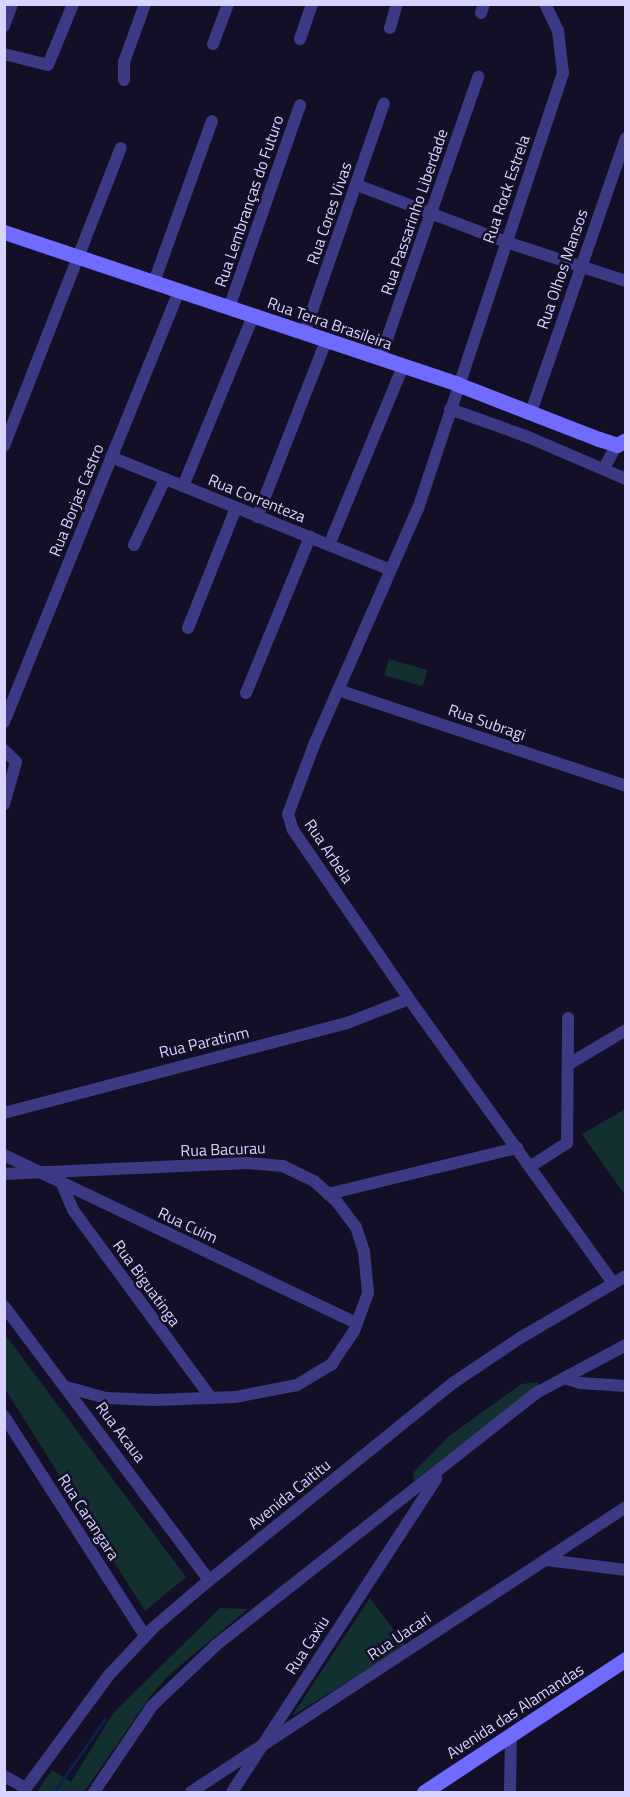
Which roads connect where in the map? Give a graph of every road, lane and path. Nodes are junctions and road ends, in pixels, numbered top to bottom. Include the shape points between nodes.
1 (12, 4) edge
2 (73, 4) edge
3 (145, 4) edge
4 (228, 4) edge
5 (312, 4) edge
6 (397, 4) edge
7 (545, 4) edge
8 (4, 26) edge
9 (390, 28) dead end
10 (300, 39) dead end
11 (213, 44) dead end
12 (4, 54) edge
13 (478, 77) dead end
14 (124, 80) dead end
15 (384, 104) dead end
16 (300, 105) dead end
17 (212, 121) dead end
18 (626, 138) edge
19 (121, 148) dead end
20 (357, 185) junction
21 (432, 213) junction
22 (4, 232) edge
23 (506, 242) junction
24 (80, 256) junction
25 (580, 266) junction
26 (626, 281) edge
27 (154, 282) junction
28 (179, 290) junction
29 (230, 308) junction
30 (253, 316) junction
31 (304, 334) junction
32 (326, 341) junction
33 (380, 359) junction
34 (403, 366) junction
35 (457, 384) junction
36 (450, 409) junction
37 (531, 412) junction
38 (621, 442) edge
39 (4, 447) edge
40 (111, 457) junction
41 (604, 468) junction
42 (165, 479) junction
43 (626, 479) edge
44 (183, 486) junction
45 (236, 508) junction
46 (257, 517) junction
47 (310, 537) junction
48 (134, 545) dead end
49 (329, 545) junction
50 (390, 570) junction
51 (188, 628) dead end
52 (338, 690) junction
53 (246, 693) dead end
54 (5, 718) edge
55 (4, 750) edge
56 (626, 786) edge
57 (4, 804) edge
58 (409, 999) junction
59 (568, 1018) dead end
60 (626, 1030) edge
61 (569, 1064) junction
62 (4, 1113) edge
63 (517, 1148) junction
64 (4, 1155) edge
65 (531, 1166) junction
66 (41, 1173) junction
67 (4, 1174) edge
68 (62, 1184) junction
69 (328, 1194) junction
70 (626, 1276) edge
71 (613, 1283) junction
72 (4, 1306) edge
73 (357, 1323) junction
74 (626, 1345) edge
75 (595, 1361) junction
76 (565, 1378) junction
77 (607, 1384) junction
78 (626, 1386) edge
79 (66, 1387) junction
80 (211, 1398) junction
81 (4, 1416) edge
82 (441, 1470) junction
83 (403, 1498) junction
84 (626, 1507) edge
85 (411, 1517) junction
86 (546, 1560) junction
87 (626, 1570) edge
88 (209, 1580) junction
89 (145, 1636) junction
90 (626, 1659) edge
91 (626, 1670) edge
92 (511, 1739) junction
93 (258, 1750) junction
94 (4, 1776) edge
95 (25, 1790) edge
96 (94, 1792) edge
97 (191, 1792) edge
98 (232, 1792) edge
99 (424, 1792) edge
100 (440, 1792) edge
101 (510, 1792) edge

1 - 8 street
2 - 12 street via 48,65
3 - 14 street via 124,62
4 - 11 street
5 - 10 street
6 - 9 street
7 - 23 street, Rua Rock Estrela via 558,31 563,73
13 - 21 street, Rua Passarinho Liberdade
15 - 20 street, Rua Cores Vivas
16 - 29 street, Rua Lembranças do Futuro
17 - 27 street
18 - 25 street, Rua Olhos Mansos
19 - 24 street
20 - 21 street
20 - 31 street, Rua Cores Vivas
21 - 23 street
21 - 33 street, Rua Passarinho Liberdade
22 - 24 street, Rua Terra Brasileira
23 - 25 street
23 - 35 street, Rua Rock Estrela
24 - 27 street, Rua Terra Brasileira
24 - 39 street
25 - 26 street
25 - 37 street, Rua Olhos Mansos
27 - 28 street, Rua Terra Brasileira
28 - 29 street, Rua Terra Brasileira
28 - 40 street, Rua Borjas Castro
29 - 30 street, Rua Terra Brasileira
30 - 31 street, Rua Terra Brasileira
30 - 44 street
31 - 32 street, Rua Terra Brasileira
32 - 33 street, Rua Terra Brasileira
32 - 46 street
33 - 34 street, Rua Terra Brasileira
34 - 35 street, Rua Terra Brasileira
34 - 49 street
35 - 36 street, Rua Arbela
35 - 37 street, Rua Terra Brasileira
36 - 41 street
36 - 50 street, Rua Arbela via 418,508
37 - 38 street, Rua Terra Brasileira
38 - 41 street, Rua Terra Brasileira
40 - 42 street, Rua Correnteza
40 - 54 street, Rua Borjas Castro
41 - 43 street
42 - 44 street, Rua Correnteza
42 - 48 street
44 - 45 street, Rua Correnteza
45 - 46 street, Rua Correnteza
45 - 51 street
46 - 47 street, Rua Correnteza
47 - 49 street, Rua Correnteza
47 - 53 street
49 - 50 street, Rua Correnteza
50 - 52 street, Rua Arbela
52 - 56 street, Rua Subragi
52 - 58 street, Rua Arbela via 292,798 289,821
55 - 57 street via 16,762
58 - 62 street, Rua Paratinm via 347,1023
58 - 63 street, Rua Arbela
59 - 61 street
60 - 61 street
61 - 65 street via 567,1143
63 - 65 street, Rua Arbela
63 - 69 street
64 - 66 street, Rua Cuim
65 - 71 street, Rua Arbela
66 - 67 street, Rua Bacurau
66 - 68 street, Rua Cuim
66 - 69 street, Rua Bacurau via 271,1164 302,1174
68 - 73 street, Rua Cuim
68 - 80 street, Rua Biguatinga via 73,1210
69 - 73 street, Rua Bacurau via 356,1227 366,1256 368,1293
70 - 71 street, Avenida Caititu
71 - 88 street, Avenida Caititu via 453,1383
72 - 79 street, Rua Acaua
73 - 80 street, Rua Bacurau via 332,1364 305,1380 273,1392
74 - 75 street
75 - 76 street
75 - 77 street
76 - 77 street
76 - 82 street via 538,1392
77 - 78 street
79 - 80 street, Rua Bacurau via 106,1398
79 - 88 street, Rua Acaua
81 - 89 street, Rua Carangara
82 - 83 street
82 - 85 street, Rua Caxiu
83 - 85 street
83 - 96 street via 185,1672 152,1706
84 - 86 street, Rua Uacari
85 - 93 street, Rua Caxiu
86 - 87 street
86 - 93 street, Rua Uacari
88 - 89 street, Avenida Caititu
89 - 95 street, Avenida Caititu via 82,1706
90 - 92 street, Avenida das Alamandas
91 - 92 street, Avenida das Alamandas
92 - 99 street, Avenida das Alamandas
92 - 100 street, Avenida das Alamandas
92 - 101 street
93 - 97 street, Rua Uacari
93 - 98 street, Rua Caxiu
94 - 95 street

